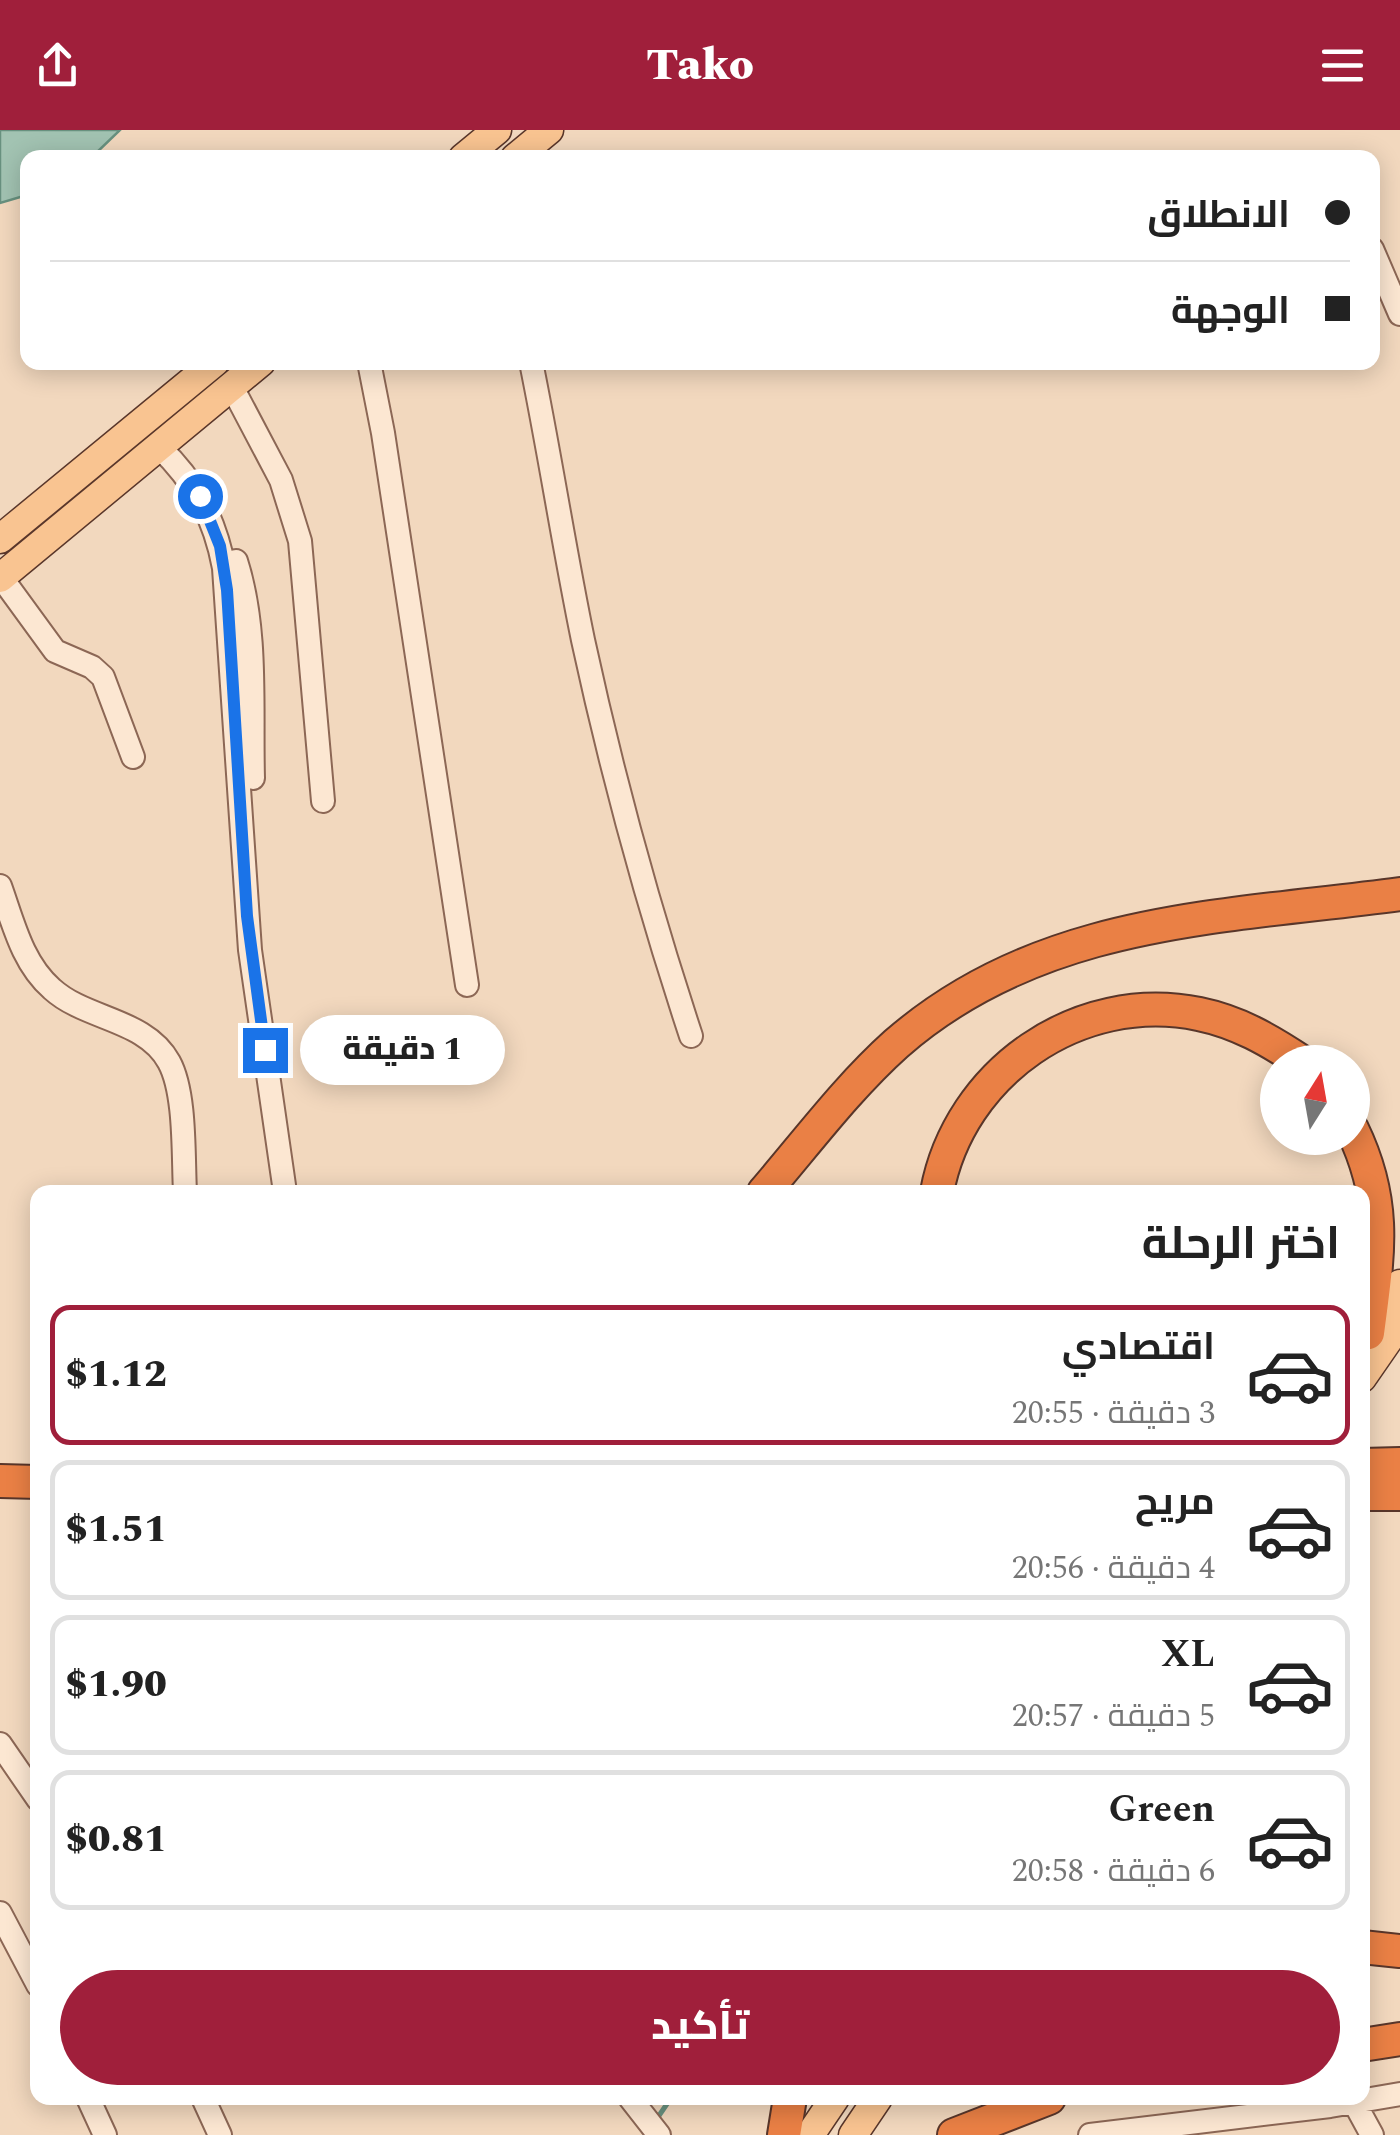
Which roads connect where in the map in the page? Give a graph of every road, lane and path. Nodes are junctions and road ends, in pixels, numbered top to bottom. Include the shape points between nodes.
1 (497, 130) edge
2 (549, 130) edge
3 (473, 150) edge
4 (525, 150) edge
5 (1380, 267) edge
6 (1400, 314) edge
7 (205, 370) edge
8 (252, 370) edge
9 (372, 370) edge
10 (532, 370) edge
11 (232, 386) junction
12 (159, 447) junction
13 (210, 516) junction
14 (0, 540) edge
15 (1, 578) edge
16 (133, 757) dead end
17 (323, 801) dead end
18 (258, 876) dead end
19 (0, 886) edge
20 (1400, 894) edge
21 (467, 985) dead end
22 (692, 1036) dead end
23 (1278, 1045) edge
24 (1363, 1155) edge
25 (185, 1185) edge
26 (283, 1185) edge
27 (770, 1185) edge
28 (938, 1185) edge
29 (1400, 1284) edge
30 (1370, 1303) edge
31 (1400, 1323) edge
32 (1370, 1329) edge
33 (1370, 1366) edge
34 (1400, 1464) edge
35 (1370, 1465) edge
36 (0, 1466) edge
37 (30, 1466) edge
38 (0, 1482) edge
39 (30, 1482) edge
40 (1370, 1494) edge
41 (1400, 1494) edge
42 (0, 1744) edge
43 (30, 1787) edge
44 (0, 1913) edge
45 (1370, 1948) edge
46 (1400, 1951) edge
47 (30, 1970) edge
48 (1400, 2039) edge
49 (1370, 2044) edge
50 (1400, 2094) edge
51 (1370, 2099) edge
52 (91, 2105) edge
53 (206, 2105) edge
54 (635, 2105) edge
55 (789, 2105) edge
56 (830, 2105) edge
57 (873, 2105) edge
58 (1031, 2105) edge
59 (1339, 2105) edge
60 (1356, 2105) edge
61 (1237, 2126) edge
62 (106, 2135) edge
63 (220, 2135) edge
64 (659, 2135) edge
65 (784, 2135) edge
66 (810, 2135) edge
67 (853, 2135) edge
68 (954, 2135) edge
69 (1090, 2135) edge
70 (1372, 2135) edge

1 - 3 main road
2 - 4 main road
5 - 6 street
7 - 14 main road
8 - 11 main road
9 - 21 street
10 - 22 street via 613,770
11 - 12 main road
11 - 17 street via 280,480 300,541
12 - 13 street
12 - 15 main road
13 - 18 street via 228,539 248,619
13 - 26 street via 227,590 250,950
15 - 16 street via 54,651 103,677
19 - 25 street via 39,977 63,998 142,1034 167,1058 178,1090
20 - 27 highway via 1140,929 1029,960 973,989 899,1042
23 - 28 highway via 1202,1015 1158,1009 1093,1019 1034,1047 996,1076 956,1129
24 - 30 highway via 1377,1209
29 - 32 main road
31 - 33 main road
34 - 35 highway
36 - 37 highway
38 - 39 highway
40 - 41 highway
42 - 43 street
44 - 47 street
45 - 46 highway
48 - 49 highway
50 - 51 street
52 - 62 street
53 - 63 street
54 - 64 street
55 - 65 highway
56 - 66 main road
57 - 67 main road
58 - 68 highway
59 - 61 street
60 - 70 street
61 - 69 street

